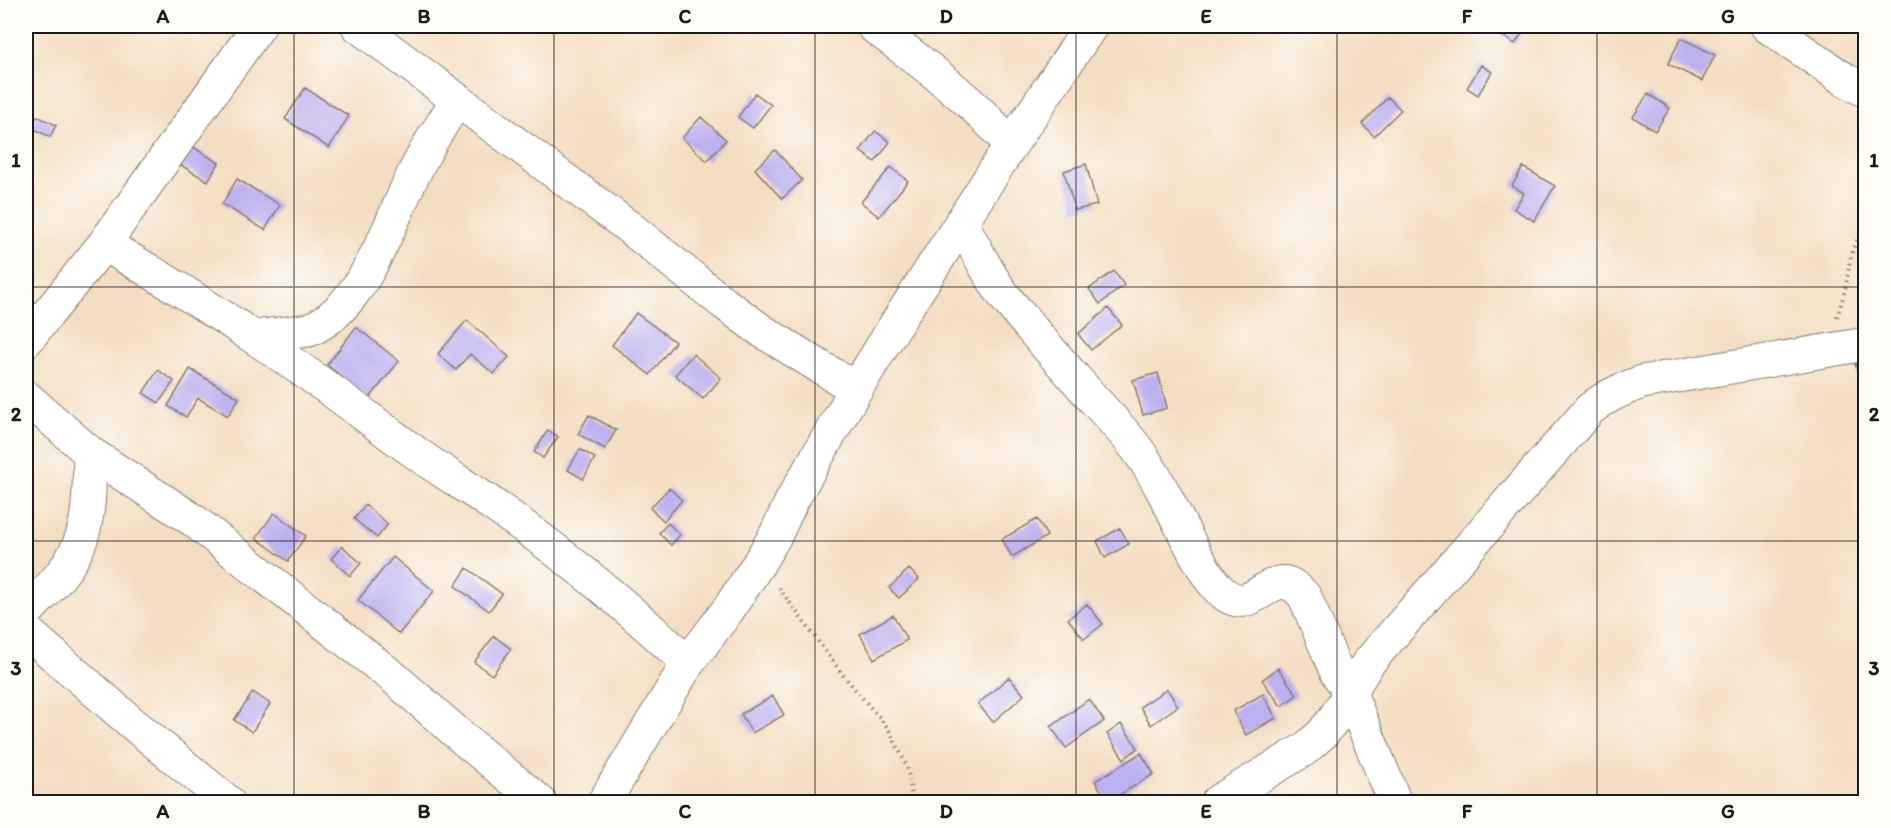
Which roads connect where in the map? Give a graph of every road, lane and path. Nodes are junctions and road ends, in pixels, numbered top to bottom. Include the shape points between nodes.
1 (259, 26) edge
2 (358, 26) edge
3 (873, 26) edge
4 (1091, 26) edge
5 (1767, 26) edge
6 (1866, 91) edge
7 (458, 99) junction
8 (1011, 145) junction
9 (961, 222) junction
10 (1866, 228) edge
11 (104, 244) junction
12 (254, 338) junction
13 (26, 341) edge
14 (1866, 344) edge
15 (1829, 350) junction
16 (856, 388) junction
17 (26, 397) edge
18 (90, 453) junction
19 (759, 563) junction
20 (26, 613) edge
21 (26, 631) edge
22 (688, 663) junction
23 (1349, 692) junction
24 (228, 802) edge
25 (540, 802) edge
26 (604, 802) edge
27 (912, 802) edge
28 (1217, 802) edge
29 (1395, 802) edge

1 - 11 street
2 - 7 street
3 - 8 street via 970,104
4 - 8 street
5 - 6 street
7 - 12 street via 428,147 351,298 336,315 317,327
7 - 16 street via 762,331
8 - 9 street
9 - 16 street
9 - 23 street via 1003,295 1144,459 1220,591 1238,600 1251,599 1279,582 1297,587
10 - 15 path via 1851,252
11 - 12 street
11 - 13 street
12 - 22 street via 503,512 645,623
14 - 15 street
15 - 23 street via 1642,382 1602,399 1499,511 1368,663
16 - 19 street
17 - 18 street
18 - 20 street via 88,504 74,555
18 - 25 street via 193,520 393,677
19 - 22 street
19 - 27 path via 888,728 907,766
21 - 24 street
22 - 26 street
23 - 28 street via 1334,719 1305,749
23 - 29 street

